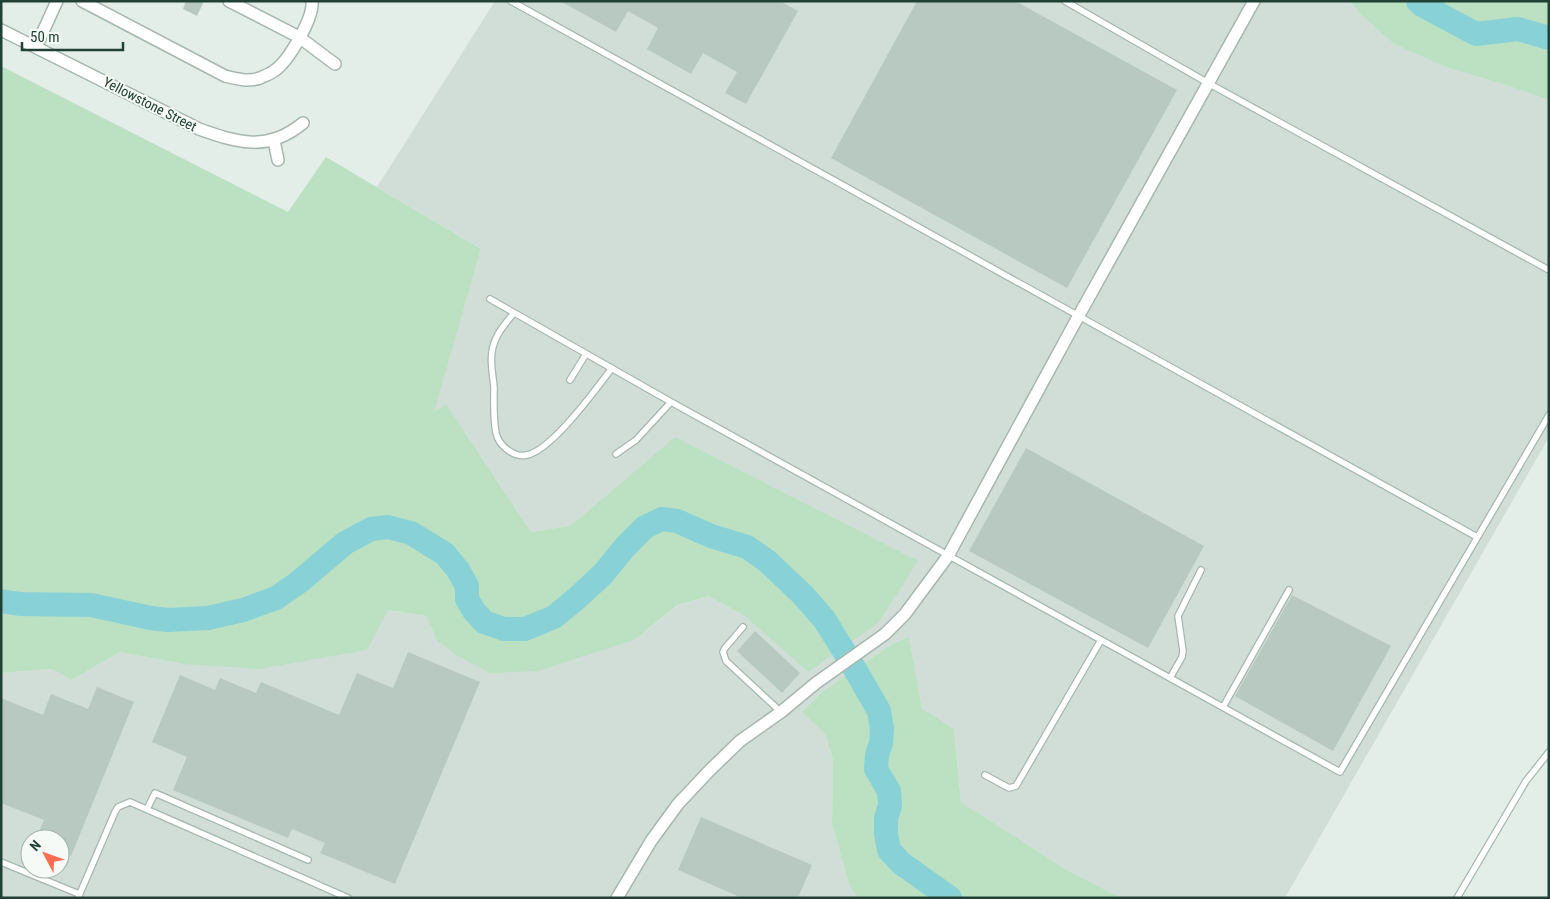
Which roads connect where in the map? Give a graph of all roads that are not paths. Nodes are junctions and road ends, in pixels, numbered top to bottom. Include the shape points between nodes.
1 (57, 1) edge
2 (82, 1) edge
3 (229, 1) edge
4 (312, 1) edge
5 (510, 1) edge
6 (1065, 1) edge
7 (1254, 1) edge
8 (1, 30) edge
9 (299, 37) junction
10 (36, 47) junction
11 (335, 64) dead end
12 (1208, 83) junction
13 (303, 123) dead end
14 (274, 141) junction
15 (278, 160) dead end
16 (1549, 270) edge
17 (490, 299) dead end
18 (514, 313) junction
19 (1078, 317) junction
20 (586, 354) junction
21 (612, 368) junction
22 (570, 380) dead end
23 (671, 402) junction
24 (1549, 415) edge
25 (616, 454) dead end
26 (1477, 537) junction
27 (948, 556) junction
28 (1201, 570) dead end
29 (1289, 590) dead end
30 (743, 627) dead end
31 (1101, 640) junction
32 (1170, 678) junction
33 (1223, 707) junction
34 (782, 712) junction
35 (1549, 752) edge
36 (985, 775) dead end
37 (147, 809) junction
38 (308, 860) dead end
39 (1, 862) edge
40 (78, 896) edge
41 (348, 898) edge
42 (618, 898) edge
43 (1457, 898) edge

1 - 10 street
2 - 9 street via 225,76 242,80 259,78 275,71
3 - 9 street
4 - 9 street via 308,22
5 - 19 lane
6 - 12 lane
7 - 12 street
8 - 10 street, Yellowstone Street
9 - 11 street
10 - 14 street, Yellowstone Street via 199,129 222,138
12 - 16 lane
12 - 19 street
13 - 14 street, Yellowstone Street
14 - 15 street
17 - 18 lane
18 - 20 lane
18 - 21 lane via 500,329 492,353 496,434 510,452 529,455 543,447 589,399
19 - 26 lane
19 - 27 street
20 - 21 lane
20 - 22 lane
21 - 23 lane
23 - 25 lane via 636,440
23 - 27 lane
24 - 26 lane
26 - 33 lane via 1340,772
27 - 31 lane
27 - 34 street via 906,614 885,634 816,683
28 - 32 lane via 1178,616 1183,651
29 - 33 lane
30 - 34 lane via 725,648 726,660
31 - 32 lane
31 - 36 lane via 1016,786 1009,788
32 - 33 lane
34 - 42 street via 740,741 678,804 650,841
35 - 43 lane via 1526,781
37 - 38 lane via 155,792
37 - 40 lane via 130,802 118,807
37 - 41 lane
39 - 40 lane

